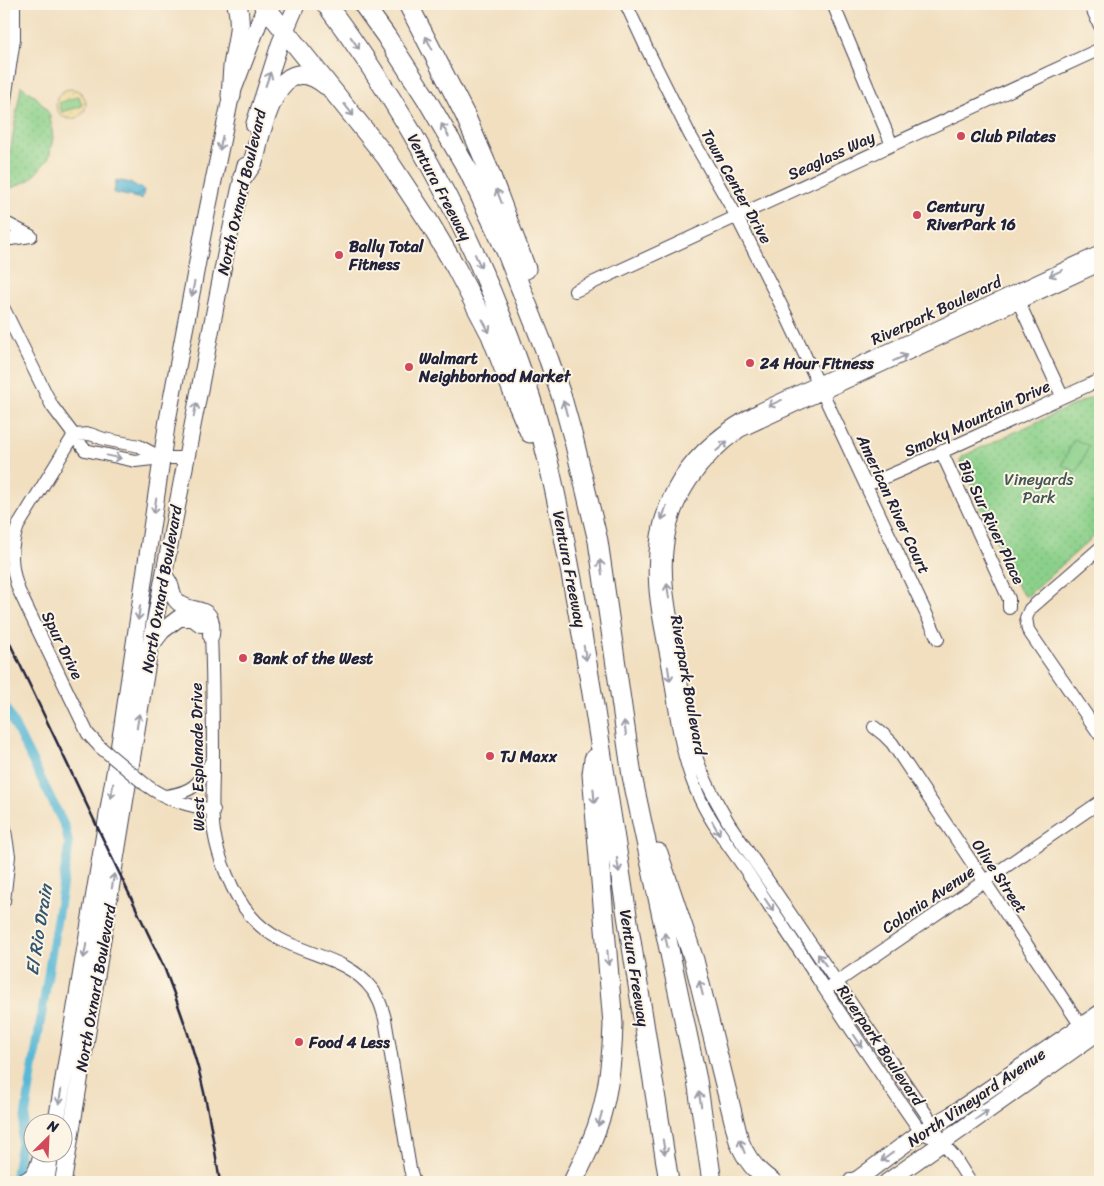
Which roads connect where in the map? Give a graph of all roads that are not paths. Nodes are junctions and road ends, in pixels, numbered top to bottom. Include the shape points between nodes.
1 (14, 4) edge
2 (236, 4) edge
3 (326, 4) edge
4 (363, 4) edge
5 (408, 4) edge
6 (626, 4) edge
7 (832, 4) edge
8 (1090, 4) edge
9 (264, 5) edge
10 (4, 7) edge
11 (295, 7) edge
12 (1100, 26) edge
13 (285, 31) junction
14 (4, 42) edge
15 (1100, 49) edge
16 (7, 61) edge
17 (334, 92) junction
18 (231, 96) junction
19 (4, 106) edge
20 (892, 145) junction
21 (243, 177) junction
22 (737, 217) junction
23 (4, 222) edge
24 (4, 240) edge
25 (1100, 252) edge
26 (1100, 265) edge
27 (575, 292) dead end
28 (1019, 303) junction
29 (4, 309) edge
30 (550, 360) junction
31 (1100, 380) edge
32 (822, 388) junction
33 (1062, 396) junction
34 (74, 435) junction
35 (941, 452) junction
36 (162, 458) junction
37 (186, 458) junction
38 (554, 484) junction
39 (867, 484) junction
40 (1100, 548) edge
41 (164, 575) junction
42 (1009, 608) dead end
43 (211, 635) junction
44 (938, 639) dead end
45 (150, 647) junction
46 (874, 727) dead end
47 (598, 730) junction
48 (1100, 735) edge
49 (213, 757) junction
50 (632, 776) junction
51 (164, 797) junction
52 (1100, 802) edge
53 (214, 810) junction
54 (4, 825) edge
55 (984, 881) junction
56 (4, 901) edge
57 (836, 981) junction
58 (825, 991) junction
59 (1100, 1013) edge
60 (1081, 1026) junction
61 (1100, 1031) edge
62 (1038, 1076) junction
63 (58, 1114) edge
64 (927, 1128) junction
65 (942, 1142) junction
66 (39, 1164) edge
67 (49, 1164) edge
68 (4, 1180) edge
69 (889, 1181) edge
70 (17, 1182) edge
71 (22, 1182) edge
72 (46, 1182) edge
73 (63, 1182) edge
74 (414, 1182) edge
75 (573, 1182) edge
76 (669, 1182) edge
77 (712, 1182) edge
78 (772, 1182) edge
79 (854, 1182) edge
80 (970, 1182) edge

1 - 16 street via 14,39
2 - 18 highway via 239,38
3 -> 38 highway, Ventura Freeway via 408,126 462,226 525,379
30 -> 4 highway, Ventura Freeway via 506,251 469,172 426,98
30 -> 5 highway via 523,260 488,168 465,115
6 - 22 street, Town Center Drive via 690,135
7 - 20 street
8 - 12 street
9 - 13 highway
9 - 18 main road, North Oxnard Boulevard
10 - 14 street
11 - 13 main road, North Oxnard Boulevard
13 - 17 highway
21 -> 13 main road, North Oxnard Boulevard via 251,134
15 - 20 street, Seaglass Way
16 - 19 street
17 - 21 highway via 312,76 302,74 284,82 274,98 252,163
17 -> 38 highway via 386,157 456,268 491,335
18 -> 36 main road, North Oxnard Boulevard
20 - 22 street, Seaglass Way
37 -> 21 main road, North Oxnard Boulevard
22 - 27 street, Seaglass Way
22 - 32 street, Town Center Drive
23 - 24 street via 31,236
25 -> 32 street, Riverpark Boulevard
26 - 28 street, Riverpark Boulevard
32 -> 28 street, Riverpark Boulevard
28 - 33 street
29 - 34 street via 52,406
50 -> 30 highway, Ventura Freeway via 598,541
31 - 33 street, Smoky Mountain Drive
32 - 39 street, American River Court
57 -> 32 street, Riverpark Boulevard via 730,825 708,787 694,750 666,563 666,546 676,511 693,477 709,458 740,431
32 -> 58 street, Riverpark Boulevard via 742,419 697,454 684,471 665,508 654,555 655,585 677,720 686,762 700,799 718,832
33 - 35 street, Smoky Mountain Drive
34 - 36 street via 90,434 139,446
34 - 51 street, Spur Drive, bridge via 18,526 11,555 12,573 88,734
35 - 39 street, Smoky Mountain Drive
35 - 42 street, Big Sur River Place via 1009,598
36 - 37 street
36 -> 63 main road, North Oxnard Boulevard via 122,728
37 - 41 main road, North Oxnard Boulevard
38 -> 47 highway, Ventura Freeway
39 - 44 street, American River Court
40 - 48 street via 1030,609 1026,618 1028,630
41 - 43 main road via 177,601 208,616 212,624
41 - 45 main road, North Oxnard Boulevard
43 - 45 main road via 198,621 183,617 162,631
43 - 49 street, West Esplanade Drive
73 -> 45 main road, North Oxnard Boulevard
46 - 55 street, Olive Street via 892,744
47 -> 75 highway via 592,774 613,1024 612,1056 597,1129
47 -> 76 highway, Ventura Freeway
49 - 51 street via 206,774 192,788 182,794
49 - 53 street, West Esplanade Drive
77 -> 50 highway, Ventura Freeway via 697,1080
78 -> 50 highway via 752,1166 739,1141 694,960
51 - 53 street, Spur Drive
52 - 55 street, Colonia Avenue
53 - 74 street, West Esplanade Drive via 213,830 219,853 239,899 250,915 276,938 354,972 377,997 385,1019
54 - 56 street via 9,856
55 - 57 street, Colonia Avenue
55 - 60 street, Olive Street
57 - 58 street, Colonia Avenue
57 - 64 street, Riverpark Boulevard
58 -> 64 street, Riverpark Boulevard
59 - 60 main road, North Vineyard Avenue
60 - 62 main road via 1080,1033 1049,1057
60 - 64 main road, North Vineyard Avenue
61 - 62 main road, North Vineyard Avenue
65 -> 62 main road, North Vineyard Avenue
64 - 65 street, Riverpark Boulevard
64 -> 79 main road, North Vineyard Avenue
65 - 69 main road, North Vineyard Avenue
65 - 80 street, Riverpark Boulevard
66 - 71 main road via 34,1176
67 - 72 main road
68 - 70 street

